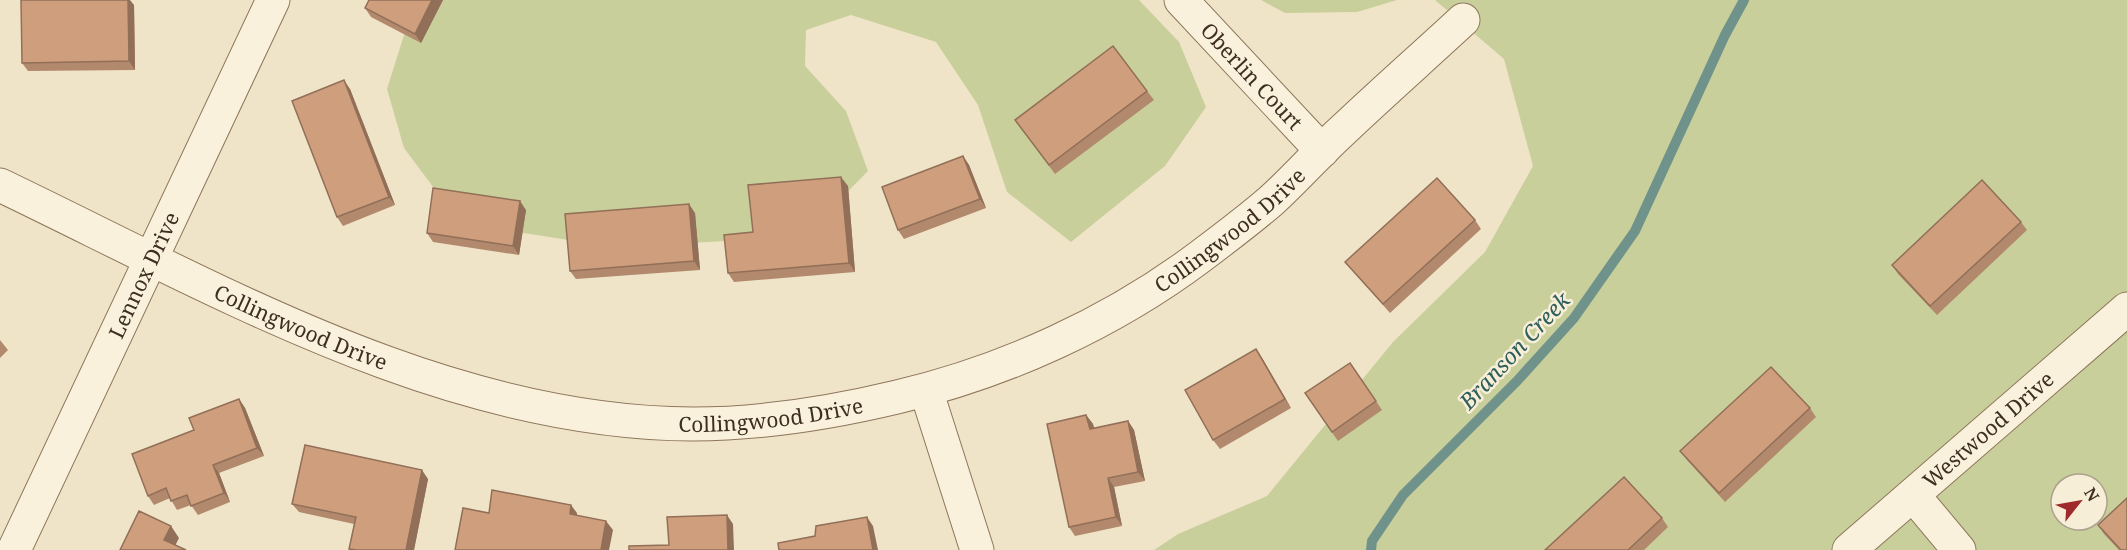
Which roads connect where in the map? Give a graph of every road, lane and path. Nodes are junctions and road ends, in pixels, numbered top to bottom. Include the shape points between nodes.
1 (273, 0) edge
2 (1181, 0) edge
3 (1463, 20) dead end
4 (1322, 151) junction
5 (0, 185) edge
6 (151, 257) junction
7 (2127, 309) edge
8 (926, 390) junction
9 (1913, 495) junction
10 (14, 550) edge
11 (977, 550) edge
12 (1850, 550) edge
13 (1959, 550) edge

1 - 6 street, Lennox Drive
2 - 4 street, Oberlin Court
3 - 4 street, Collingwood Drive
4 - 8 street, Collingwood Drive via 1272,200 1198,259 1119,309 1035,351
5 - 6 street, Collingwood Drive
6 - 8 street, Collingwood Drive via 329,342 462,388 553,410 670,423 763,421 833,412
6 - 10 street, Lennox Drive
7 - 9 street, Westwood Drive
8 - 11 street
9 - 12 street, Westwood Drive
9 - 13 street

